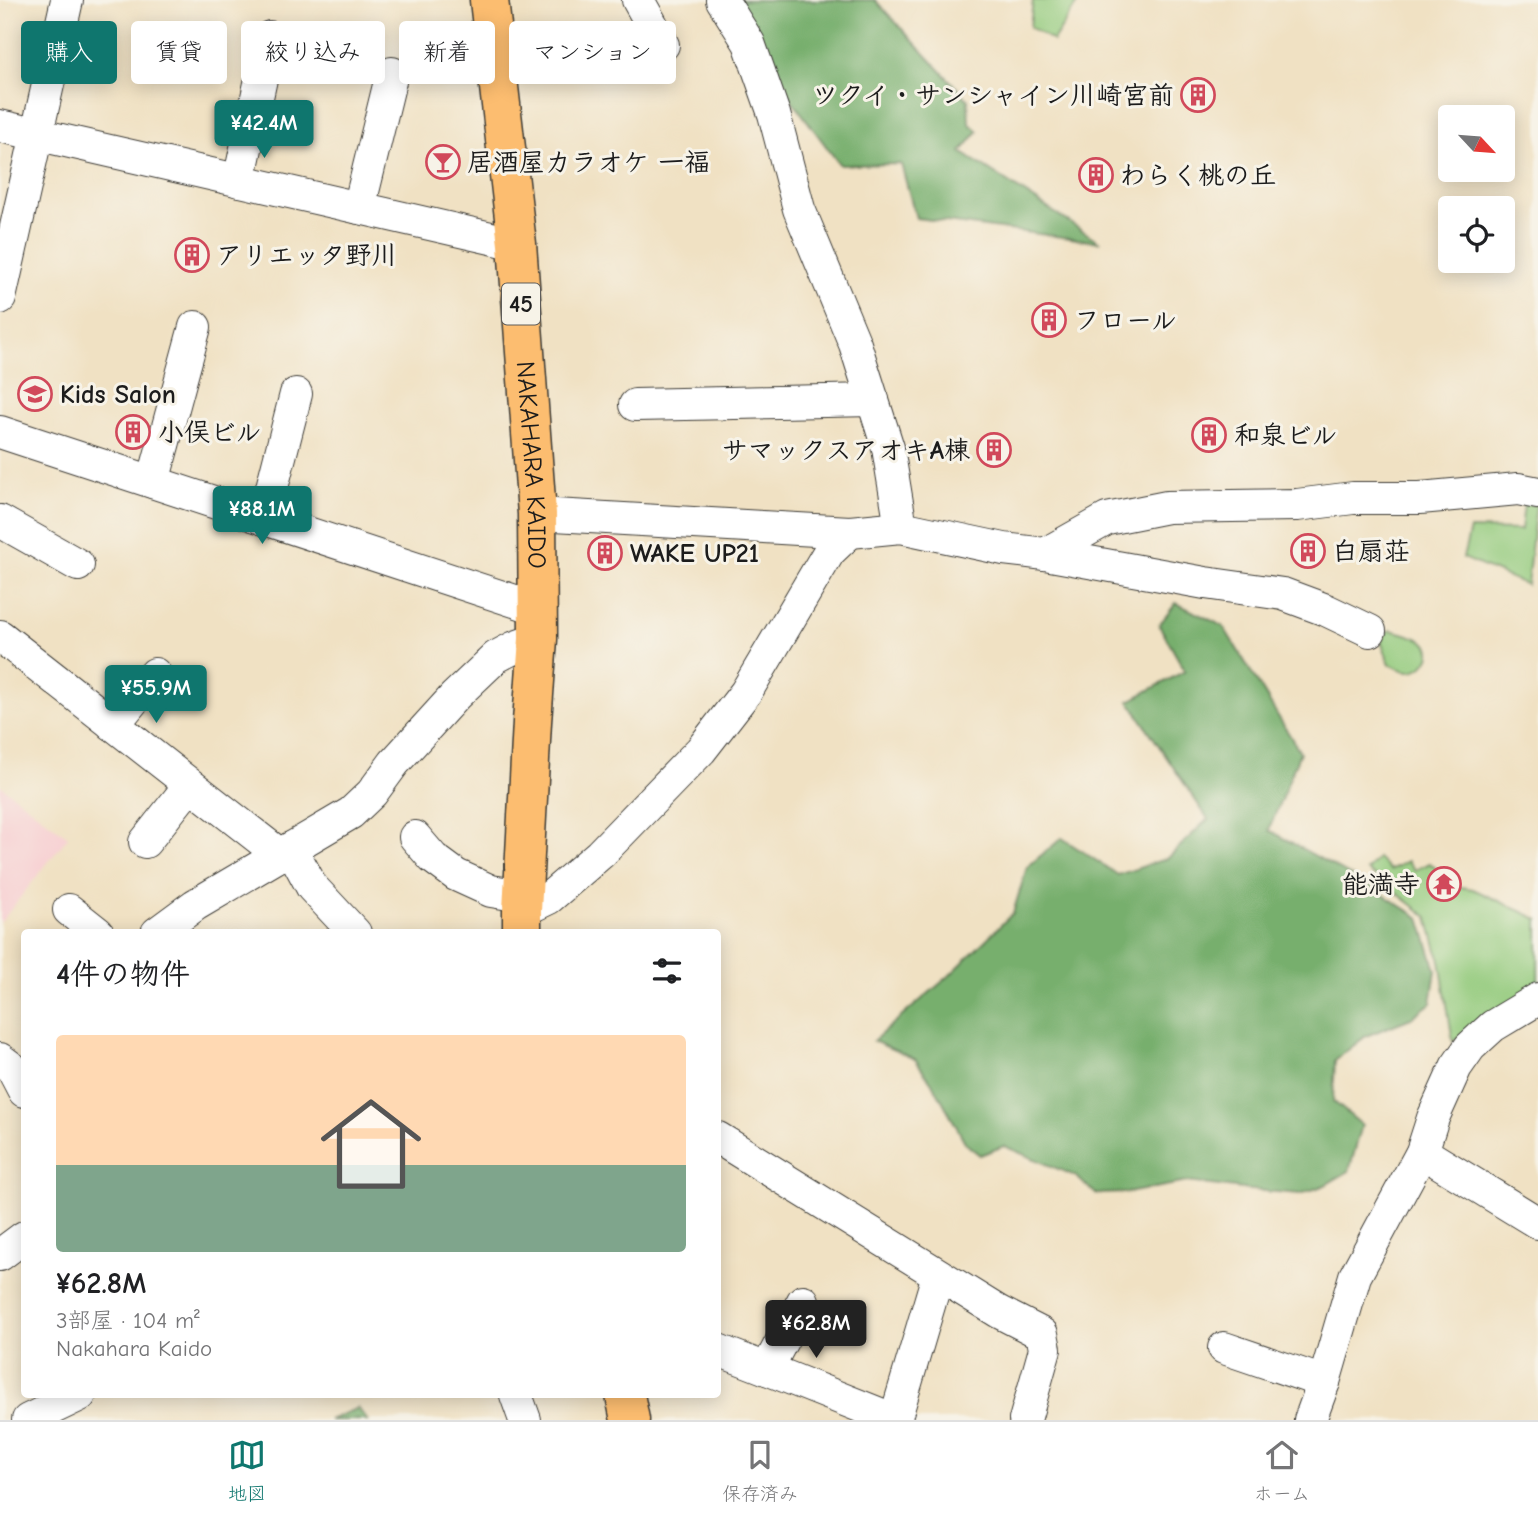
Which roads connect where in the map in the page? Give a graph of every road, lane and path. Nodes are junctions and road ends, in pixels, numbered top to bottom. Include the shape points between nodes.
1 (67, 0) edge
2 (489, 0) edge
3 (638, 0) edge
4 (722, 0) edge
5 (650, 21) edge
6 (392, 73) dead end
7 (260, 84) edge
8 (0, 126) edge
9 (38, 135) junction
10 (239, 181) junction
11 (359, 208) junction
12 (517, 244) junction
13 (0, 298) edge
14 (195, 327) dead end
15 (296, 394) dead end
16 (873, 400) junction
17 (635, 405) dead end
18 (3, 439) edge
19 (153, 482) junction
20 (1538, 493) edge
21 (537, 514) junction
22 (264, 519) junction
23 (0, 521) edge
24 (901, 527) junction
25 (850, 533) junction
26 (1045, 554) junction
27 (78, 565) dead end
28 (538, 624) junction
29 (1370, 631) dead end
30 (0, 636) edge
31 (155, 674) dead end
32 (113, 725) junction
33 (190, 785) junction
34 (415, 837) dead end
35 (145, 842) dead end
36 (285, 851) junction
37 (69, 910) dead end
38 (522, 913) edge
39 (93, 929) edge
40 (162, 929) edge
41 (351, 929) edge
42 (1538, 999) edge
43 (721, 1141) edge
44 (1422, 1152) junction
45 (1538, 1223) edge
46 (21, 1239) edge
47 (0, 1255) edge
48 (938, 1275) junction
49 (803, 1301) dead end
50 (1224, 1348) dead end
51 (721, 1351) edge
52 (768, 1368) junction
53 (1324, 1382) junction
54 (67, 1398) edge
55 (517, 1398) edge
56 (626, 1398) edge
57 (28, 1420) edge
58 (525, 1420) edge
59 (630, 1420) edge
60 (895, 1420) edge
61 (1025, 1420) edge
62 (1310, 1420) edge

1 - 9 street
2 - 12 main road, NAKAHARA KAIDO / 45
3 - 5 street
4 - 16 street via 749,43 799,209
6 - 11 street
7 - 10 street
8 - 9 street
9 - 10 street
9 - 13 street
10 - 11 street
11 - 12 street
12 - 21 main road, NAKAHARA KAIDO / 45
14 - 19 street
15 - 22 street
16 - 17 street
16 - 24 street via 888,448
18 - 19 street
19 - 22 street
20 - 26 street via 1518,489 1297,505 1167,507 1107,519
21 - 25 street
21 - 28 main road, NAKAHARA KAIDO / 45
22 - 28 street
23 - 27 street
24 - 25 street
24 - 26 street
25 - 38 street via 829,552 746,692 701,750 600,854 549,898
26 - 29 street via 1283,594
28 - 36 street via 455,696 351,813
28 - 38 main road, NAKAHARA KAIDO / 45
30 - 32 street
31 - 32 street
32 - 33 street
33 - 35 street
33 - 36 street
34 - 38 street via 456,875 491,891
36 - 40 street
36 - 41 street
37 - 39 street
42 - 44 street via 1493,1026 1470,1047 1456,1067
43 - 48 street
44 - 45 street
44 - 53 street via 1355,1276
46 - 47 street
48 - 60 street
48 - 61 street via 1042,1334 1045,1349
49 - 52 street
50 - 53 street
51 - 52 street
52 - 60 street
53 - 62 street
54 - 57 street
55 - 58 street
56 - 59 main road

